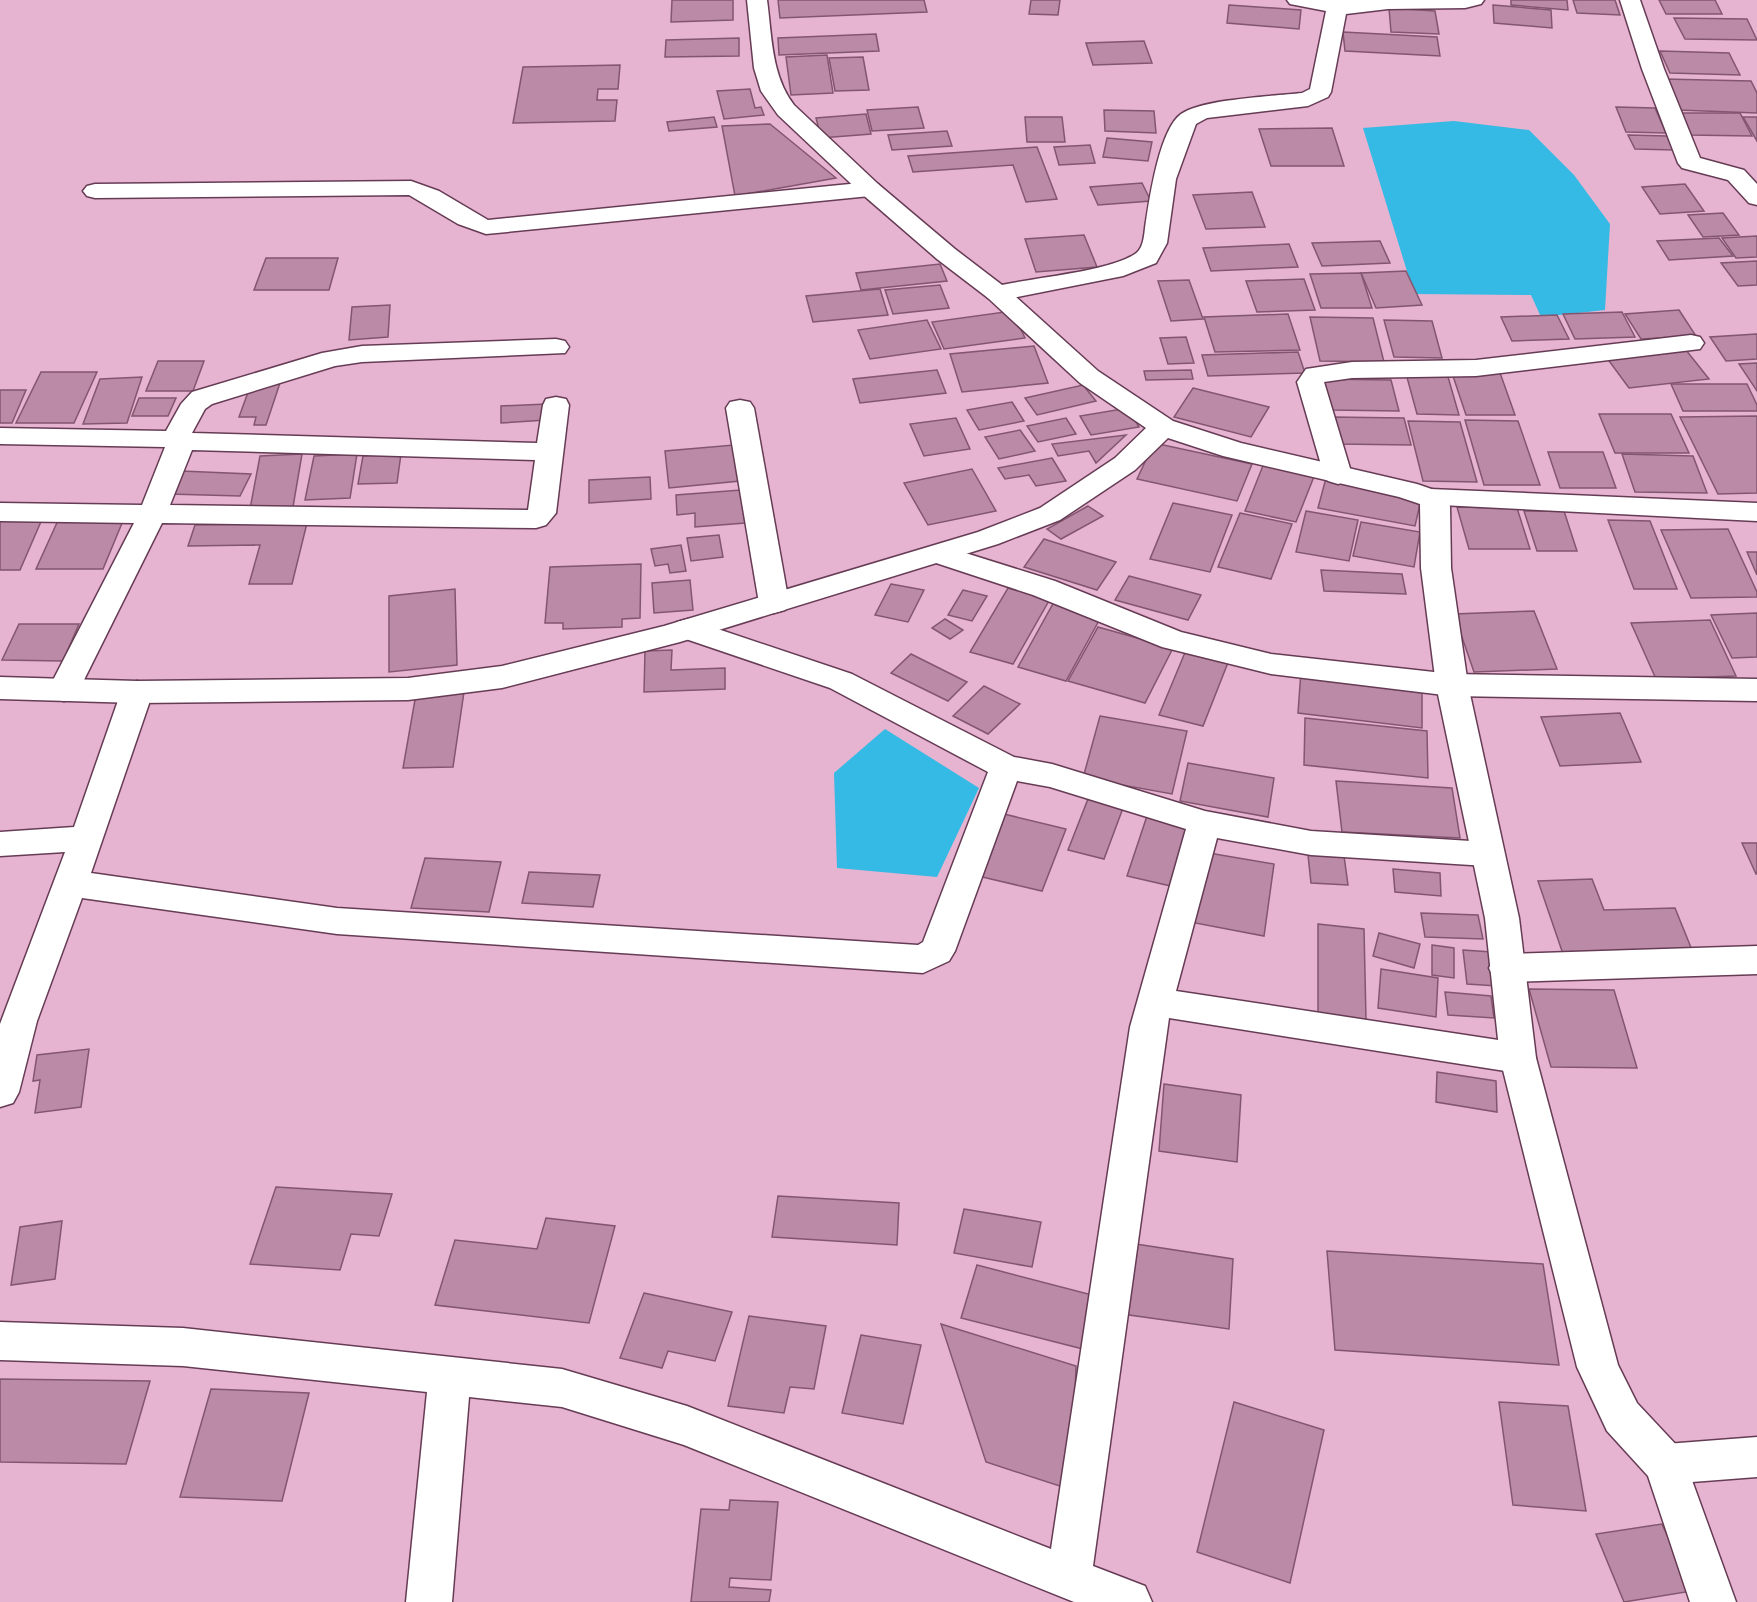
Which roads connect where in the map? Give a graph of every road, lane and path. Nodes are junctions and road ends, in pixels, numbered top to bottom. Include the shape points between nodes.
1 (757, 0) edge
2 (1297, 0) edge
3 (1474, 0) edge
4 (1630, 0) edge
5 (1387, 1) edge
6 (1339, 7) junction
7 (870, 189) junction
8 (95, 191) dead end
9 (1757, 198) edge
10 (997, 293) junction
11 (1691, 343) dead end
12 (556, 347) dead end
13 (556, 405) dead end
14 (740, 408) dead end
15 (1163, 427) junction
16 (0, 436) edge
17 (176, 441) junction
18 (550, 453) junction
19 (1338, 475) junction
20 (1430, 498) junction
21 (0, 512) edge
22 (1757, 512) edge
23 (152, 515) junction
24 (940, 554) junction
25 (774, 603) junction
26 (688, 629) junction
27 (1452, 685) junction
28 (0, 688) edge
29 (64, 690) junction
30 (1757, 690) edge
31 (137, 692) junction
32 (1006, 767) junction
33 (1204, 823) junction
34 (87, 838) junction
35 (0, 844) edge
36 (1487, 854) junction
37 (69, 883) junction
38 (1757, 960) edge
39 (1507, 968) junction
40 (1154, 1002) junction
41 (6, 1044) edge
42 (1518, 1058) junction
43 (0, 1092) edge
44 (0, 1341) edge
45 (450, 1377) junction
46 (1757, 1457) edge
47 (1666, 1464) junction
48 (1069, 1577) junction
49 (429, 1602) edge
50 (1129, 1602) edge
51 (1713, 1602) edge

1 - 7 street via 765,68 772,91 786,110
2 - 6 street
3 - 5 street
4 - 9 street via 1690,163 1736,175
5 - 6 street
6 - 10 street via 1334,11 1320,92 1308,99 1202,112 1188,118 1164,179 1155,243 1147,258 1124,268
7 - 8 street via 486,227 473,224 423,191 411,188
7 - 10 street
10 - 15 street via 1089,376
11 - 19 street via 1476,368 1352,370 1315,375 1310,382
12 - 17 street via 331,358 202,398 194,405
13 - 18 street
14 - 25 street
15 - 19 street via 1233,450
15 - 24 street via 1125,464 1050,514
16 - 17 street
17 - 18 street
17 - 23 street via 180,445
18 - 23 street via 542,513 536,519
19 - 20 street via 1407,489
20 - 22 street
20 - 27 street via 1436,506 1436,568
21 - 23 street
23 - 29 street
24 - 25 street
24 - 27 street via 1044,588 1173,640 1226,654 1293,668
25 - 26 street
26 - 31 street via 502,676 408,689
26 - 32 street via 842,681
27 - 30 street
27 - 36 street
28 - 29 street
29 - 31 street
31 - 34 street
32 - 33 street via 1052,776
32 - 37 street via 937,951 923,959 337,921
33 - 36 street via 1311,843
33 - 40 street
34 - 35 street
34 - 37 street
36 - 39 street via 1502,918
37 - 41 street
38 - 39 street
39 - 42 street
40 - 42 street
40 - 48 street
41 - 43 street
42 - 47 street via 1598,1368 1622,1417
44 - 45 street via 183,1347
45 - 48 street via 562,1388 634,1408
45 - 49 street
46 - 47 street
47 - 51 street
48 - 50 street

